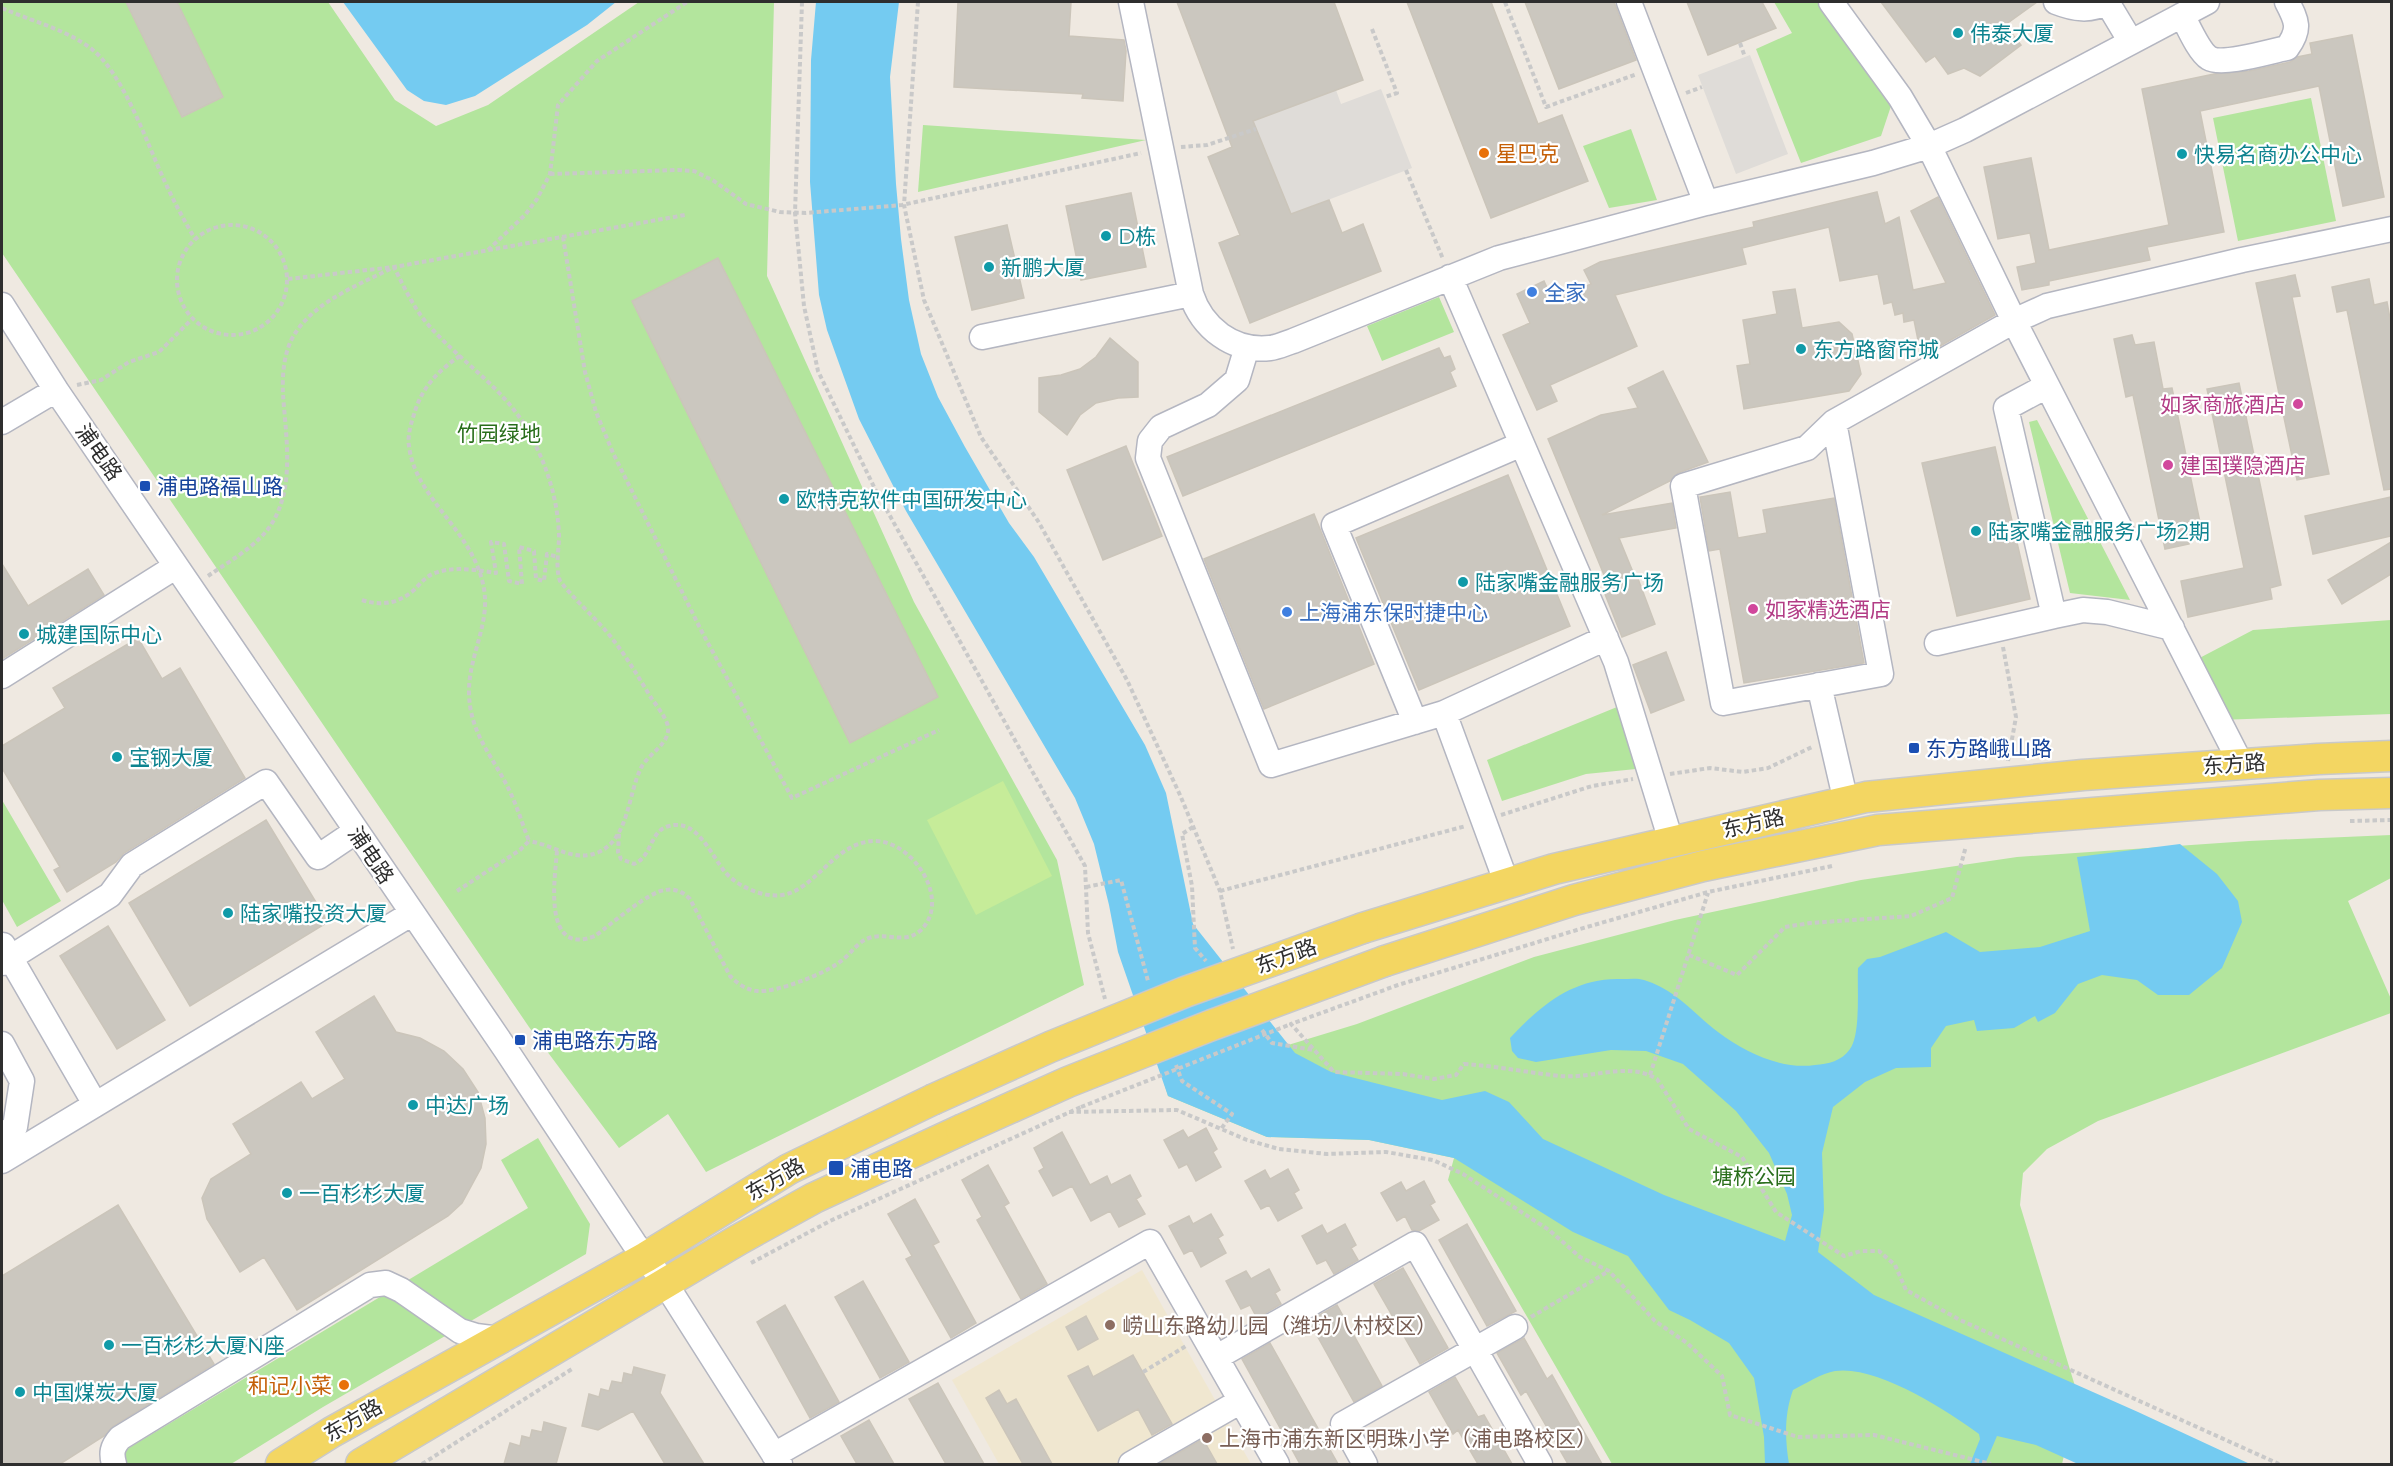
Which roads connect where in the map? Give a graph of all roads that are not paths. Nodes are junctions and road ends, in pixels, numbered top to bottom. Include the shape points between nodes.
1 (1131, 2) edge
2 (1629, 2) edge
3 (1832, 2) edge
4 (2056, 2) edge
5 (2107, 2) edge
6 (2207, 2) edge
7 (2287, 2) edge
8 (2182, 15) junction
9 (2131, 42) junction
10 (1929, 146) junction
11 (1706, 202) junction
12 (2391, 229) edge
13 (1450, 277) junction
14 (1191, 294) junction
15 (2, 305) edge
16 (2014, 321) junction
17 (982, 338) dead end
18 (1247, 347) junction
19 (2047, 386) junction
20 (56, 390) junction
21 (2, 422) edge
22 (1834, 422) junction
23 (1522, 444) junction
24 (175, 567) junction
25 (2054, 616) junction
26 (2172, 628) junction
27 (1606, 638) junction
28 (1937, 643) dead end
29 (2, 676) edge
30 (1819, 686) junction
31 (1444, 713) junction
32 (1415, 722) junction
33 (2391, 756) edge
34 (2241, 764) junction
35 (2391, 793) edge
36 (1846, 802) junction
37 (355, 832) junction
38 (1671, 841) junction
39 (1507, 884) junction
40 (411, 914) junction
41 (4, 954) edge
42 (2, 1044) edge
43 (95, 1104) junction
44 (2, 1135) edge
45 (2, 1161) edge
46 (646, 1257) junction
47 (665, 1283) junction
48 (1515, 1327) road end
49 (500, 1339) junction
50 (1475, 1350) junction
51 (1217, 1357) junction
52 (1241, 1401) junction
53 (777, 1460) edge
54 (114, 1464) edge
55 (281, 1464) edge
56 (361, 1464) edge
57 (1131, 1464) edge
58 (1277, 1464) edge
59 (1365, 1464) edge
60 (1540, 1464) edge

1 - 14 street
2 - 11 street
3 - 10 street via 1900,97
4 - 5 street via 2086,9
5 - 9 street
6 - 8 street
7 - 8 street via 2295,18 2296,35 2287,48 2222,61 2209,59 2201,51
8 - 9 street
9 - 10 street
10 - 11 street
10 - 16 street
11 - 13 street via 1557,241
12 - 16 street via 2047,306
13 - 18 street via 1293,341 1271,348
13 - 23 street
14 - 17 street
14 - 18 street via 1197,311 1210,327 1228,341
15 - 20 street, 浦电路
16 - 19 street
16 - 22 street
18 - 32 street via 1237,380 1208,405 1161,427 1150,441 1148,458 1271,765
19 - 25 street via 2006,408
19 - 26 street
20 - 21 street
20 - 24 street, 浦电路
22 - 30 street via 1881,674
22 - 30 street via 1807,448 1683,486 1724,703
23 - 27 street
23 - 32 street via 1334,525
24 - 29 street
24 - 37 street, 浦电路
25 - 26 street via 2083,610 2107,612
25 - 28 street
26 - 34 street
27 - 31 street
27 - 38 street
30 - 36 street
31 - 32 street
31 - 39 street
33 - 34 main road, 东方路
34 - 36 main road, 东方路 via 2006,783
35 - 47 main road, 东方路, bridge via 2319,795 1878,830 1703,866 1585,897 1391,973 1068,1082 814,1198
36 - 38 main road, 东方路
37 - 40 street, 浦电路
37 - 41 street via 318,857 266,782 132,865 110,895
38 - 39 main road, 东方路
39 - 46 main road, 东方路, bridge via 1364,928 1185,992 1050,1047 789,1169
40 - 43 street
40 - 46 street, 浦电路
41 - 43 street
42 - 44 street via 22,1081 15,1127
43 - 45 street
46 - 47 street, 浦电路
46 - 49 main road, 东方路
47 - 53 street, 浦电路
47 - 56 main road, 东方路
48 - 50 street
49 - 54 street via 460,1331 386,1283 370,1285 120,1438 114,1446
49 - 55 main road, 东方路
50 - 51 street via 1415,1244
50 - 59 street via 1343,1424
50 - 60 street
51 - 52 street
51 - 53 street via 1150,1242
52 - 57 street
52 - 58 street

